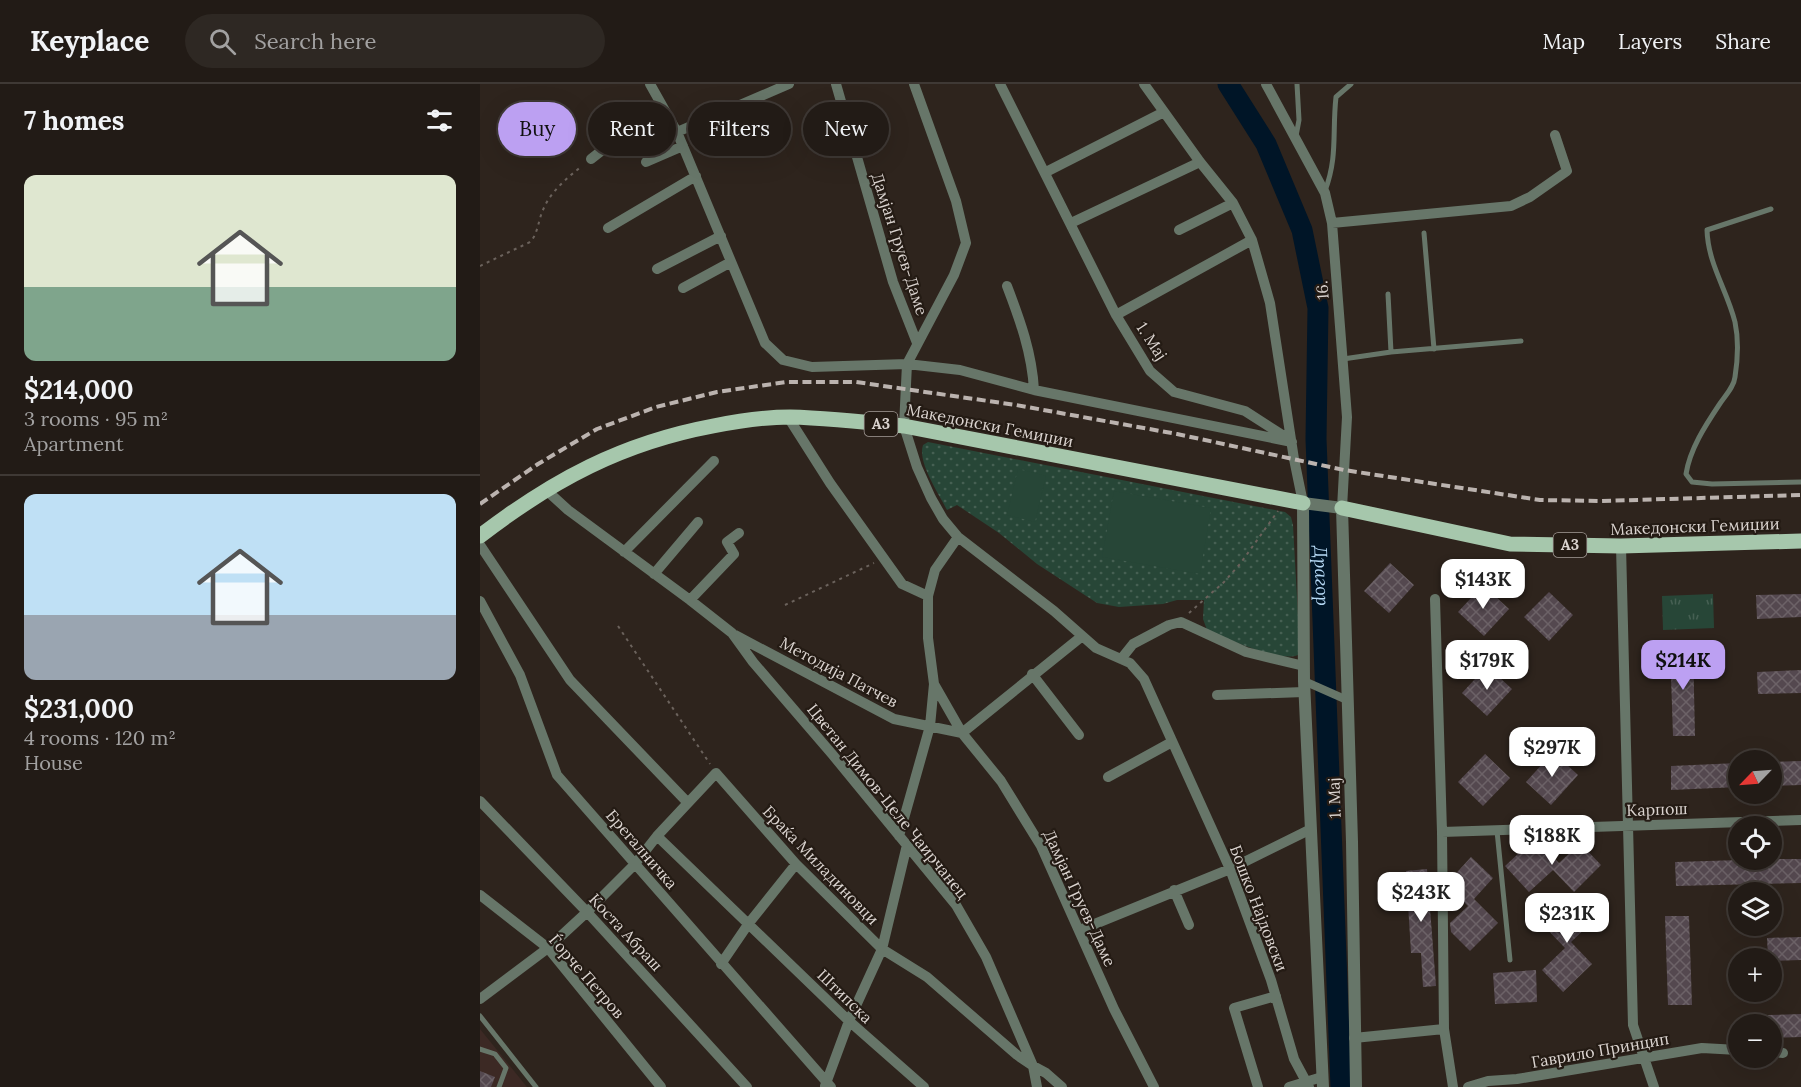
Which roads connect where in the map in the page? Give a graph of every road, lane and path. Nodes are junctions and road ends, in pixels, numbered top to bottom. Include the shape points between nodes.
1 (650, 84) edge
2 (789, 84) edge
3 (836, 84) edge
4 (914, 84) edge
5 (1000, 84) edge
6 (1144, 84) edge
7 (1266, 84) edge
8 (1297, 84) edge
9 (1351, 84) edge
10 (660, 102) edge
11 (1164, 112) junction
12 (677, 132) joint
13 (1555, 135) dead end
14 (1295, 138) junction
15 (683, 146) junction
16 (595, 156) edge
17 (591, 159) joint
18 (646, 162) dead end
19 (1200, 162) junction
20 (1046, 172) junction
21 (696, 176) junction
22 (1325, 193) junction
23 (1233, 203) junction
24 (1771, 209) dead end
25 (1071, 223) junction
26 (1332, 223) junction
27 (608, 228) dead end
28 (1179, 230) dead end
29 (1424, 233) dead end
30 (721, 236) junction
31 (1252, 240) junction
32 (731, 262) junction
33 (480, 266) edge
34 (657, 269) dead end
35 (1007, 286) dead end
36 (683, 288) dead end
37 (1388, 294) dead end
38 (1116, 315) junction
39 (1521, 341) dead end
40 (917, 343) junction
41 (1434, 349) junction
42 (1391, 352) junction
43 (1343, 359) junction
44 (907, 364) junction
45 (1034, 390) junction
46 (788, 417) junction
47 (904, 426) junction
48 (1292, 442) junction
49 (714, 461) dead end
50 (1801, 482) edge
51 (545, 489) junction
52 (1286, 499) junction
53 (1303, 502) junction
54 (1342, 508) junction
55 (698, 522) dead end
56 (739, 533) dead end
57 (480, 536) edge
58 (958, 537) junction
59 (1801, 541) edge
60 (480, 545) edge
61 (1621, 546) junction
62 (624, 552) junction
63 (885, 558) junction
64 (654, 574) junction
65 (928, 596) junction
66 (1435, 599) dead end
67 (690, 600) junction
68 (480, 601) edge
69 (785, 605) dead end
70 (1177, 622) junction
71 (618, 626) dead end
72 (732, 633) junction
73 (1081, 637) junction
74 (761, 648) junction
75 (1121, 659) junction
76 (753, 662) junction
77 (1304, 666) junction
78 (1032, 674) junction
79 (934, 684) junction
80 (1307, 686) junction
81 (1217, 695) dead end
82 (1344, 699) junction
83 (930, 726) junction
84 (962, 733) junction
85 (1079, 735) dead end
86 (1172, 742) junction
87 (716, 773) junction
88 (1108, 777) dead end
89 (480, 801) edge
90 (688, 803) junction
91 (1801, 820) edge
92 (1628, 825) junction
93 (1311, 829) junction
94 (1497, 830) junction
95 (1442, 832) junction
96 (657, 836) junction
97 (899, 836) junction
98 (907, 845) junction
99 (635, 864) junction
100 (796, 864) junction
101 (1230, 868) junction
102 (1174, 890) junction
103 (480, 895) edge
104 (587, 912) junction
105 (749, 923) junction
106 (1189, 925) dead end
107 (1080, 930) junction
108 (548, 948) junction
109 (882, 949) junction
110 (1510, 960) dead end
111 (721, 964) junction
112 (1276, 996) junction
113 (480, 999) edge
114 (480, 1016) edge
115 (849, 1021) junction
116 (1444, 1029) junction
117 (1354, 1038) junction
118 (480, 1049) edge
119 (1728, 1049) edge
120 (1642, 1057) junction
121 (1033, 1066) junction
122 (1322, 1082) edge
123 (1517, 1083) edge
124 (828, 1085) edge
125 (1307, 1085) edge
126 (499, 1087) edge
127 (536, 1087) edge
128 (661, 1087) edge
129 (747, 1087) edge
130 (924, 1087) edge
131 (1037, 1087) edge
132 (1062, 1087) edge
133 (1154, 1087) edge
134 (1258, 1087) edge
135 (1289, 1087) edge
136 (1356, 1087) edge
137 (1453, 1087) edge
138 (1468, 1087) edge
139 (1654, 1087) edge

1 - 10 street
2 - 12 street
3 - 40 street, Дамјан Груев-Даме via 893,282
4 - 40 street, Дамјан Груев-Даме via 956,201 966,243 954,275
5 - 20 street, 1. Мај
6 - 11 street, 1. Мај
7 - 14 street, 16.
8 - 14 lane via 1299,120
9 - 22 lane via 1336,97 1335,151
11 - 19 street, 1. Мај
11 - 20 street
12 - 15 street
13 - 26 street via 1567,171 1511,206
14 - 22 street, 16.
15 - 18 street
15 - 21 street
16 - 17 street
17 - 33 path via 563,181 543,208 530,242
19 - 23 street, 1. Мај
19 - 25 street
20 - 25 street, 1. Мај
21 - 27 street
21 - 30 street
22 - 26 street, 16.
23 - 28 street
23 - 31 street, 1. Мај
24 - 50 lane via 1707,230 1713,268 1735,321 1739,343 1735,381 1688,459 1686,474 1692,482 1712,484
25 - 38 street, 1. Мај
26 - 43 street, 16.
29 - 41 lane
30 - 32 street
30 - 34 street
31 - 38 street, 1. Мај
31 - 48 street, 1. Мај via 1270,303
32 - 36 street
32 - 44 street via 765,343 783,360 812,367
35 - 45 street via 1025,334
37 - 42 lane
38 - 48 street, 1. Мај via 1150,371 1174,392 1245,411
39 - 41 lane
40 - 44 street, Дамјан Груев-Даме
41 - 42 lane
42 - 43 lane
43 - 54 street, 16. via 1347,417
44 - 45 street via 960,370
44 - 47 street, Дамјан Груев-Даме
45 - 48 street
46 - 47 main road, Македонски Гемиџии / A3
46 - 51 main road, Македонски Гемиџии / A3 via 679,432 622,451
46 - 63 street
47 - 52 main road, Македонски Гемиџии / A3
47 - 58 street, Дамјан Груев-Даме via 931,498
48 - 53 street, 1. Мај
49 - 62 street
51 - 57 main road, Македонски Гемиџии / A3
51 - 62 street, Цветан Димов-Целе Чаирчанец
52 - 53 main road, Македонски Гемиџии / A3
52 - 70 path via 1240,564
53 - 54 street, A3
53 - 77 street, 1. Мај
54 - 61 main road, Македонски Гемиџии / A3 via 1510,544
54 - 82 street, 1. Мај
55 - 64 street
56 - 67 street via 727,542 735,554
58 - 65 street, Дамјан Груев-Даме via 935,570
58 - 73 street, Бошко Најдовски
59 - 61 main road, Македонски Гемиџии / A3
60 - 90 street via 570,680
61 - 92 street
62 - 64 street, Цветан Димов-Целе Чаирчанец
63 - 65 street via 902,584
63 - 69 path
64 - 67 street, Цветан Димов-Целе Чаирчанец
65 - 79 street, Дамјан Груев-Даме
66 - 95 street
67 - 72 street, Цветан Димов-Целе Чаирчанец
68 - 99 street, Брегалничка via 520,675 556,775
70 - 75 street via 1133,644
70 - 77 street via 1246,652
71 - 87 path
72 - 74 street, Методија Патчев
72 - 76 street, Цветан Димов-Целе Чаирчанец
73 - 75 street, Бошко Најдовски
73 - 78 street
74 - 76 street
74 - 83 street, Методија Патчев via 894,718
75 - 86 street, Бошко Најдовски via 1144,679
76 - 97 street, Цветан Димов-Целе Чаирчанец
77 - 80 street, 1. Мај
78 - 84 street
78 - 85 street
79 - 83 street
79 - 84 street, Дамјан Груев-Даме
80 - 81 street
80 - 82 street
80 - 93 street, 1. Мај
82 - 117 street, 1. Мај via 1352,842
83 - 84 street, Методија Патчев
83 - 97 street
84 - 107 street, Дамјан Груев-Даме via 1001,781 1041,846
86 - 88 street
86 - 101 street, Бошко Најдовски
87 - 90 street
87 - 100 street, Браќа Миладиновци
89 - 104 street, Коста Абраш
90 - 96 street
91 - 92 street, Карпош
92 - 94 street, Карпош
92 - 120 street via 1633,1025
93 - 101 street
93 - 122 street, 1. Мај
94 - 95 street, Карпош
94 - 110 lane
95 - 116 street
96 - 99 street
96 - 105 street, Штипска
97 - 98 street, Цветан Димов-Целе Чаирчанец
98 - 109 street
98 - 121 street, Цветан Димов-Целе Чаирчанец via 956,905 986,957
99 - 104 street
99 - 111 street, Брегалничка
100 - 105 street
100 - 109 street, Браќа Миладиновци
101 - 102 street
101 - 112 street, Бошко Најдовски
102 - 106 street
102 - 107 street
103 - 108 street, Ѓорче Петров
104 - 108 street
104 - 129 street, Коста Абраш
105 - 111 street
105 - 115 street, Штипска
107 - 133 street, Дамјан Груев-Даме
108 - 113 street
108 - 128 street, Ѓорче Петров
109 - 115 street
109 - 121 street, Браќа Миладиновци via 927,978
111 - 124 street, Брегалничка
112 - 125 street, Бошко Најдовски via 1294,1059
112 - 134 street via 1234,1008
114 - 127 lane
115 - 124 street
115 - 130 street, Штипска
116 - 117 street
116 - 137 street
117 - 136 street, 1. Мај
118 - 126 lane via 495,1054 506,1068
119 - 120 street, Гаврило Принцип via 1702,1048
120 - 123 street, Гаврило Принцип
120 - 139 street
121 - 131 street
121 - 132 street
122 - 125 street
123 - 138 street, Гаврило Принцип via 1488,1081
125 - 135 street

